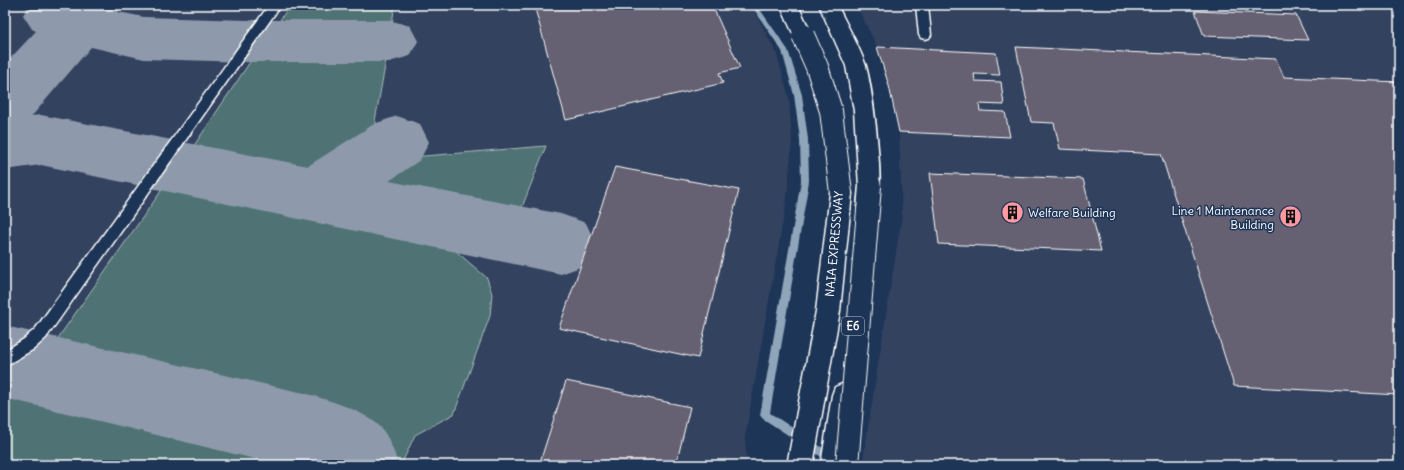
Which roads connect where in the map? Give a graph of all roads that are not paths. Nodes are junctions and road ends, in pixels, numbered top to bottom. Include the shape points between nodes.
1 (275, 5) edge
2 (789, 5) edge
3 (828, 5) edge
4 (922, 5) edge
5 (925, 35) dead end
6 (870, 186) junction
7 (5, 359) edge
8 (800, 465) edge
9 (834, 465) edge
10 (847, 465) edge

1 - 7 lane via 41,333
2 - 8 highway, NAIA EXPRESSWAY / E6, bridge via 817,67 830,111 840,192 828,311
3 - 6 highway, E6 via 856,66 864,110
4 - 5 lane
6 - 9 highway, E6, bridge via 864,253
6 - 10 highway, bridge

